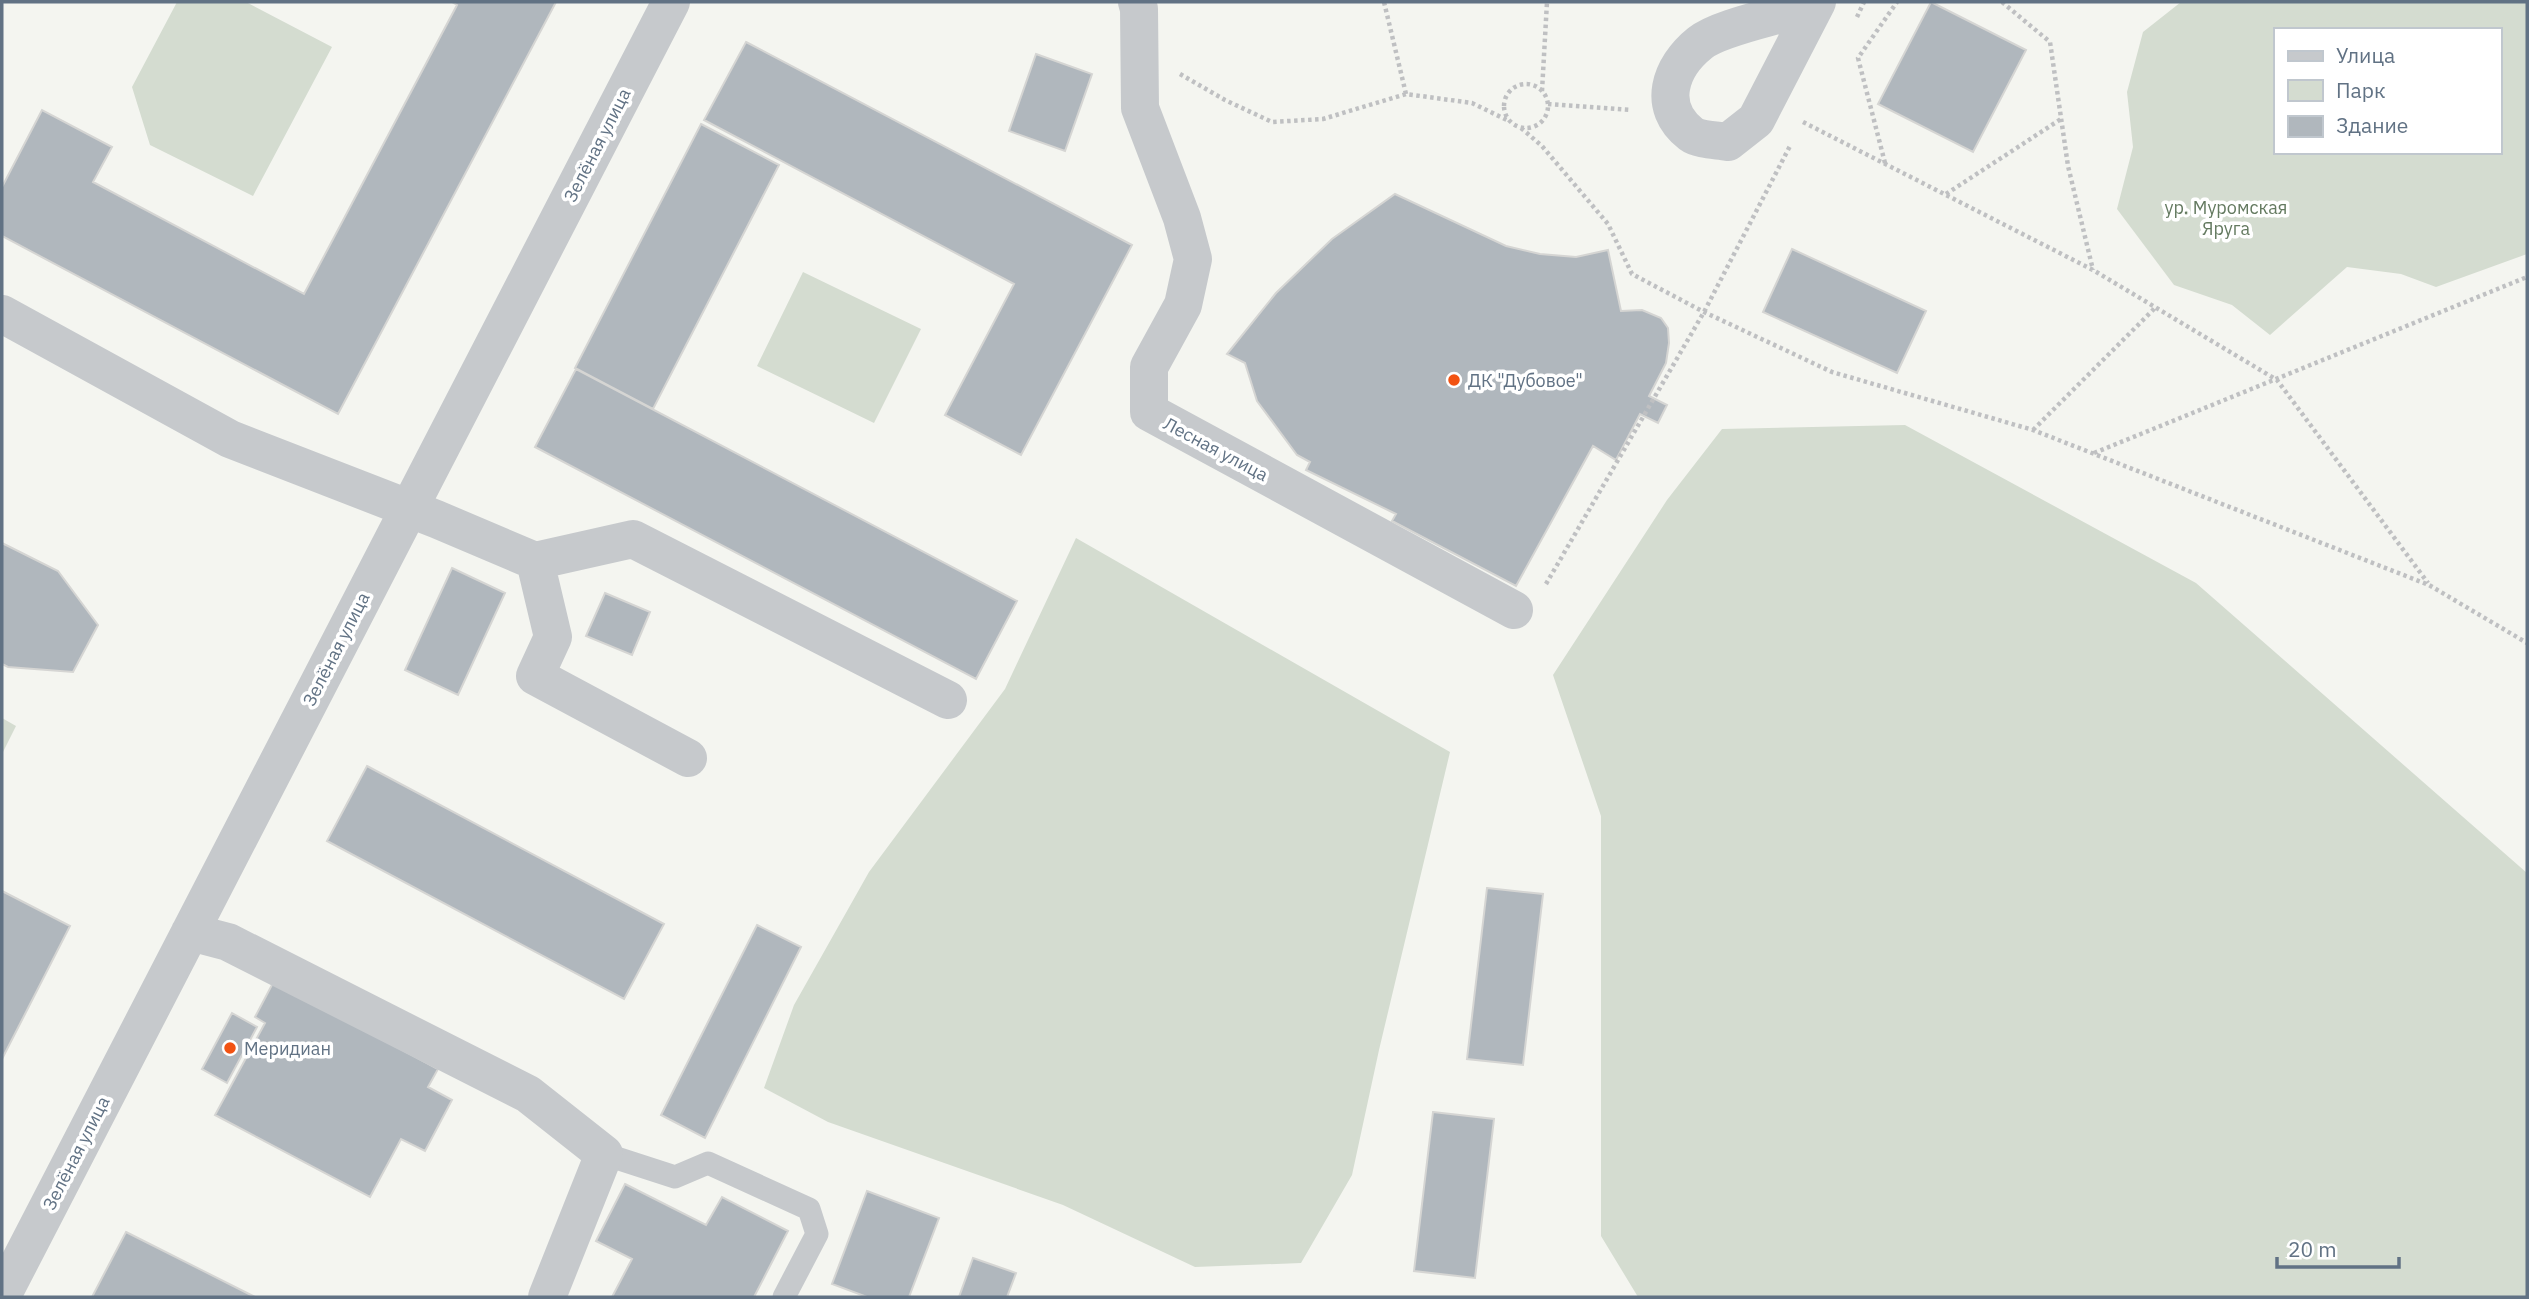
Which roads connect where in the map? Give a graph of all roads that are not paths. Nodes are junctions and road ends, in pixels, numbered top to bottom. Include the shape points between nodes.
1 (671, 2) edge
2 (1137, 2) edge
3 (2, 314) edge
4 (408, 509) junction
5 (535, 561) junction
6 (1514, 610) road end
7 (948, 700) dead end
8 (688, 758) dead end
9 (190, 932) junction
10 (604, 1154) junction
11 (2, 1296) edge
12 (547, 1297) edge
13 (784, 1297) edge

1 - 4 street, Зелёная улица
2 - 6 street, Лесная улица via 1140,108 1194,260 1183,305 1149,367 1149,412
3 - 4 street via 230,439
4 - 5 street
4 - 9 street, Зелёная улица
5 - 7 street via 633,539
5 - 8 street via 553,637 535,676
9 - 10 street via 228,942 528,1094
9 - 11 street, Зелёная улица
10 - 12 street
10 - 13 lane via 675,1177 708,1163 809,1209 817,1234

